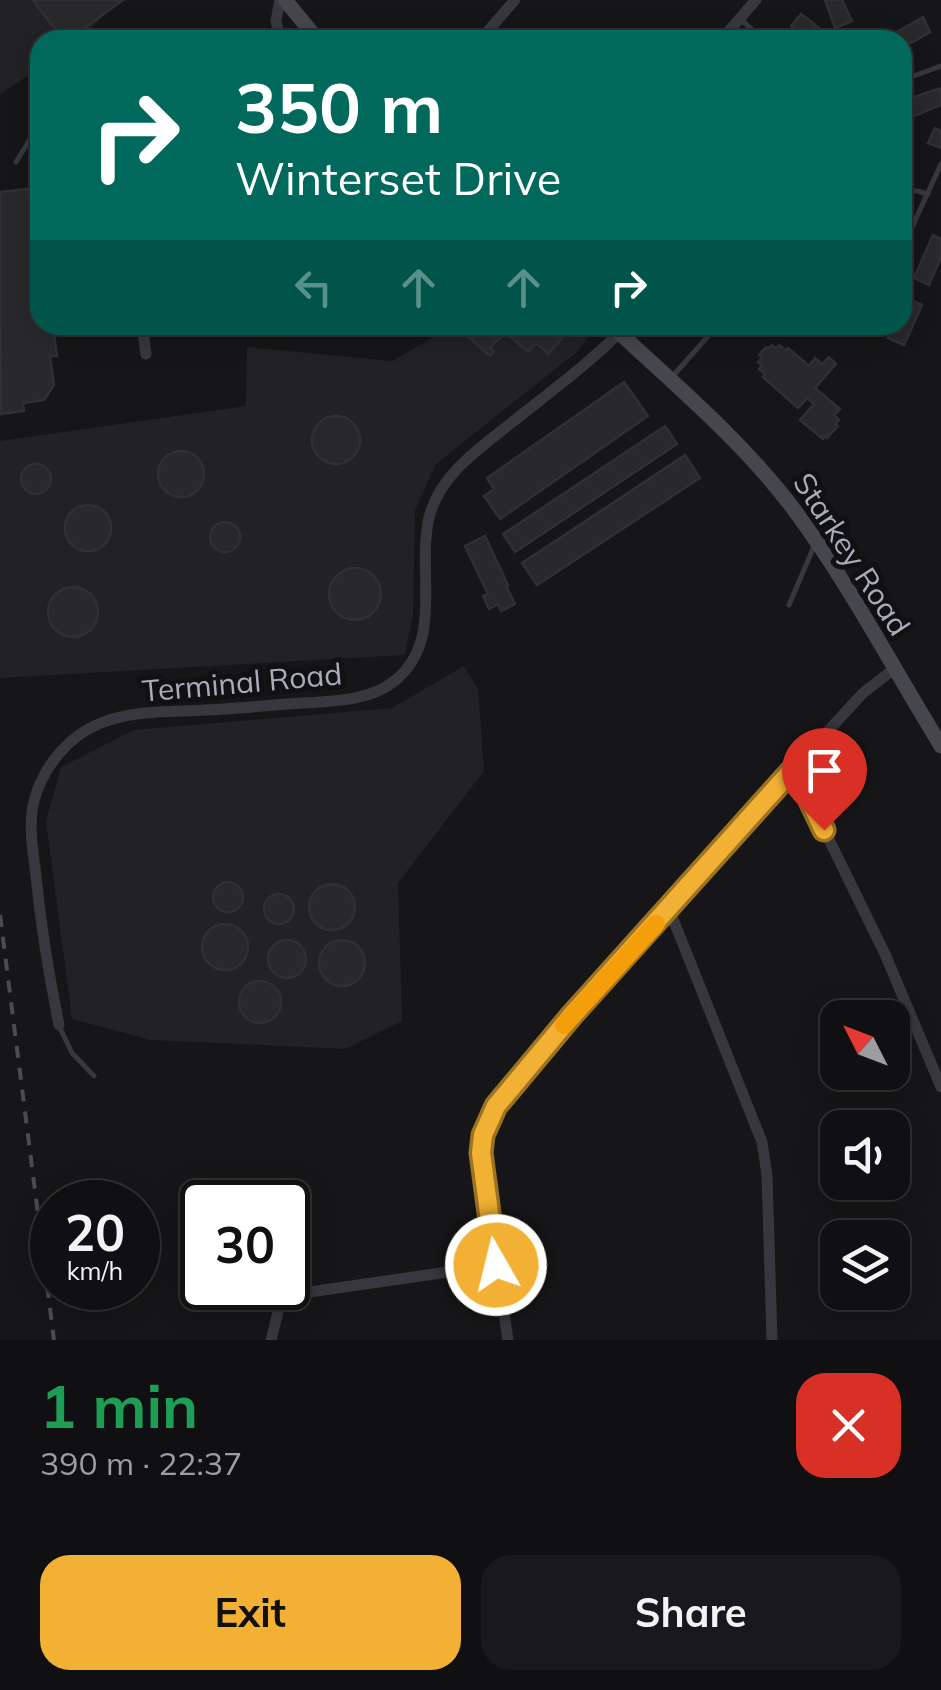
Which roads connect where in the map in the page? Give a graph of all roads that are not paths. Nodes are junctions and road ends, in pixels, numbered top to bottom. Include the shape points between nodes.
1 (282, 0) edge
2 (514, 0) edge
3 (756, 0) edge
4 (740, 19) junction
5 (278, 30) edge
6 (309, 30) edge
7 (488, 30) edge
8 (731, 30) edge
9 (754, 30) edge
10 (941, 66) edge
11 (912, 76) edge
12 (30, 139) edge
13 (16, 162) dead end
14 (941, 164) edge
15 (912, 191) edge
16 (928, 194) junction
17 (912, 228) edge
18 (143, 335) edge
19 (611, 335) edge
20 (621, 335) edge
21 (709, 335) edge
22 (146, 354) dead end
23 (670, 380) junction
24 (816, 541) junction
25 (790, 605) dead end
26 (894, 668) junction
27 (941, 746) edge
28 (794, 768) junction
29 (669, 910) junction
30 (59, 1025) joint
31 (94, 1076) dead end
32 (941, 1086) edge
33 (496, 1265) junction
34 (310, 1288) edge
35 (277, 1310) edge
36 (272, 1340) edge
37 (508, 1340) edge
38 (772, 1340) edge

1 - 5 street
1 - 6 main road
2 - 7 street
3 - 4 street
4 - 8 street
4 - 9 lane
10 - 11 lane
12 - 13 lane
14 - 16 lane
15 - 16 lane
16 - 17 lane
18 - 22 street
19 - 30 street, Terminal Road via 598,354 444,485 425,541 424,632 411,664 389,685 346,699 114,718 60,751 40,784 31,829
20 - 23 main road, Starkey Road
21 - 23 lane
23 - 24 main road, Starkey Road via 768,478
24 - 25 lane
24 - 26 main road, Starkey Road
26 - 27 main road, Starkey Road
26 - 28 street
28 - 29 street
28 - 32 street
29 - 33 street via 488,1120 481,1160
29 - 38 street via 762,1142
30 - 31 lane via 72,1054
33 - 34 street
33 - 37 street
35 - 36 street

